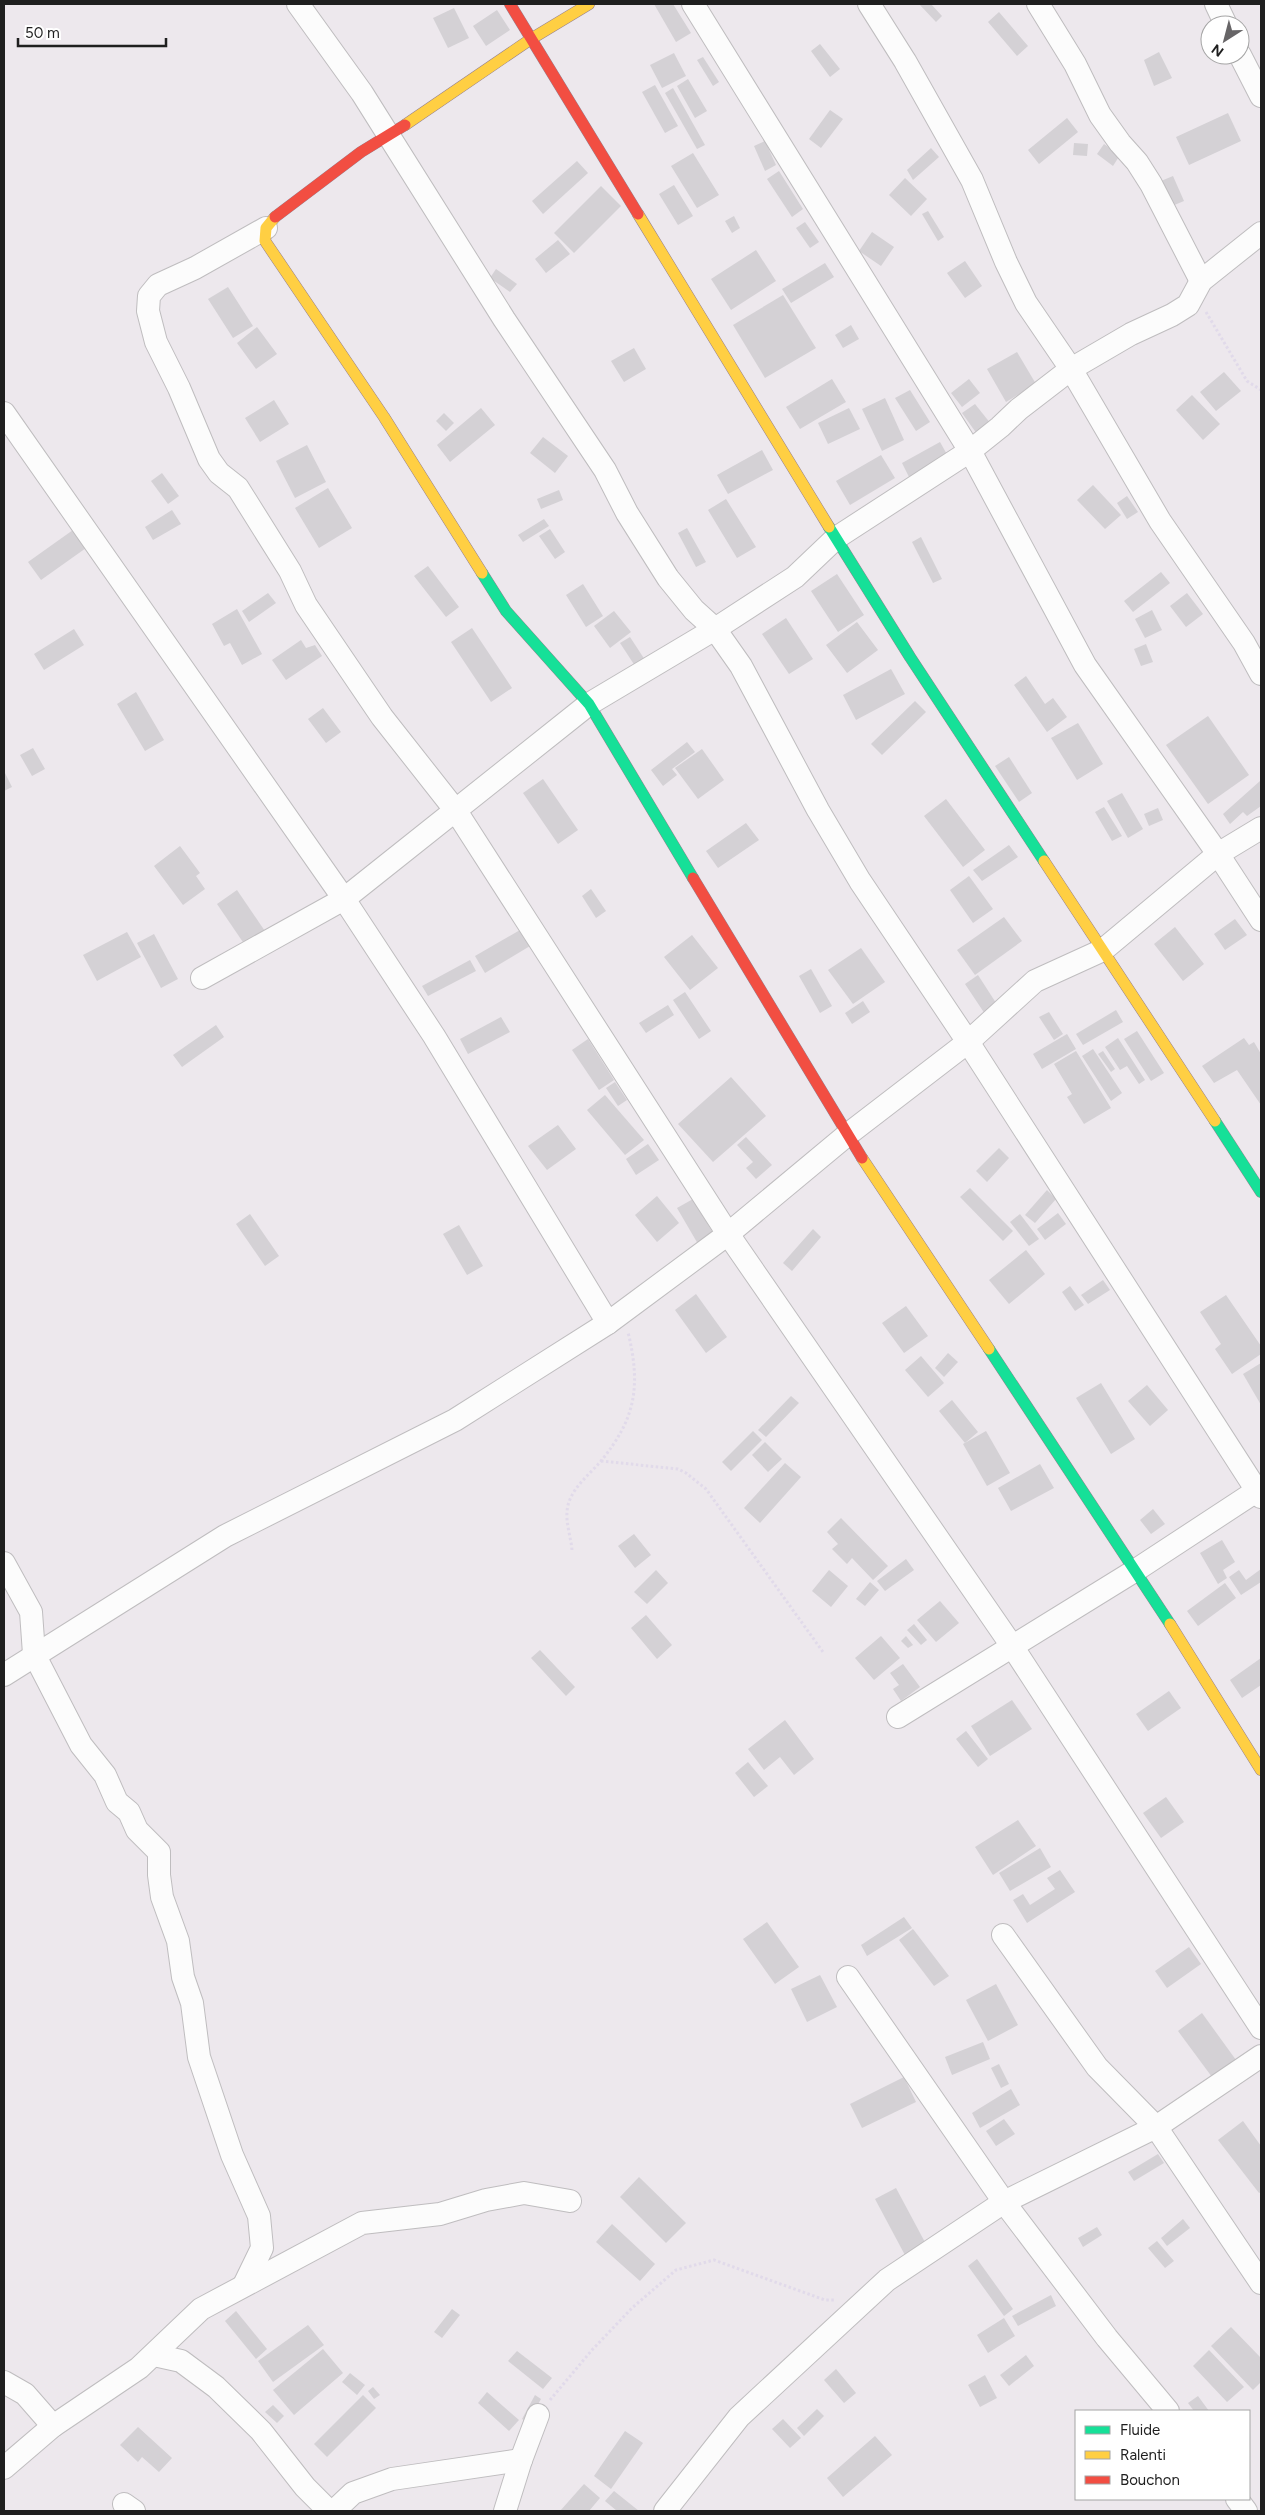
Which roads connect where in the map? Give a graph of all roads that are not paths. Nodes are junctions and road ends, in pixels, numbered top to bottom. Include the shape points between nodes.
1 (298, 4) edge
2 (510, 4) edge
3 (589, 4) edge
4 (693, 4) edge
5 (869, 4) edge
6 (1038, 4) edge
7 (530, 39) junction
8 (1245, 65) edge
9 (1261, 96) edge
10 (388, 136) junction
11 (266, 228) junction
12 (1261, 233) edge
13 (1199, 287) junction
14 (1071, 369) junction
15 (4, 413) edge
16 (970, 451) junction
17 (836, 538) junction
18 (715, 629) junction
19 (1261, 674) edge
20 (588, 704) junction
21 (456, 810) junction
22 (1261, 828) edge
23 (1218, 854) junction
24 (344, 899) junction
25 (1261, 920) edge
26 (1103, 950) junction
27 (202, 978) dead end
28 (968, 1042) junction
29 (847, 1135) junction
30 (1261, 1192) edge
31 (728, 1234) junction
32 (615, 1318) junction
33 (1260, 1492) edge
34 (4, 1564) edge
35 (1136, 1570) junction
36 (1012, 1646) junction
37 (34, 1654) junction
38 (4, 1674) edge
39 (898, 1717) dead end
40 (1261, 1770) edge
41 (1003, 1935) dead end
42 (848, 1977) dead end
43 (1261, 2028) edge
44 (1261, 2056) edge
45 (1156, 2127) junction
46 (570, 2201) dead end
47 (1004, 2202) junction
48 (1261, 2283) edge
49 (244, 2285) junction
50 (154, 2355) junction
51 (4, 2382) edge
52 (1167, 2410) edge
53 (538, 2416) road end
54 (53, 2426) junction
55 (521, 2460) junction
56 (4, 2468) edge
57 (1238, 2500) edge
58 (329, 2511) edge
59 (334, 2511) edge
60 (505, 2511) edge
61 (665, 2511) edge
62 (1246, 2511) edge

1 - 10 street via 337,56
2 - 7 street
3 - 7 street
4 - 16 street
5 - 14 street via 906,61 972,180 1026,303
6 - 13 street via 1075,64 1100,115 1150,184
7 - 10 street
7 - 17 street
8 - 9 street
10 - 11 street via 289,205
10 - 18 street via 605,470 627,513 668,578 694,610
11 - 20 street via 265,241 384,416 506,611
11 - 21 street via 158,285 149,296 148,304 156,342 209,459 219,474 238,488 290,570 306,606 382,717
12 - 13 street
13 - 14 street via 1188,305 1172,316 1131,334
14 - 16 street
14 - 19 street via 1160,521 1244,643
15 - 24 street
16 - 17 street
16 - 23 street via 1085,665
17 - 18 street via 795,577
17 - 26 street via 915,665
18 - 20 street
18 - 28 street via 741,666 860,881
20 - 21 street
20 - 29 street
21 - 24 street
21 - 31 street
22 - 23 street
23 - 25 street
23 - 26 street
24 - 27 street
24 - 32 street
26 - 28 street via 1035,981
26 - 30 street
28 - 29 street
28 - 33 street
29 - 31 street
29 - 35 street
31 - 32 street
31 - 36 street
32 - 37 street via 455,1420 225,1536
33 - 35 street
34 - 37 street via 31,1612
35 - 36 street
35 - 40 street
36 - 39 street
36 - 43 street
37 - 38 street
37 - 49 street via 81,1745 105,1775 117,1802 128,1812 137,1830 159,1852 162,1897 178,1941 192,2002 199,2057 232,2155 260,2216 262,2248
41 - 45 street via 1097,2067
42 - 47 street
44 - 45 street
45 - 47 street
45 - 48 street
46 - 49 street via 524,2193 440,2214 362,2222
47 - 52 street via 1107,2338
47 - 61 street via 887,2280 739,2417
49 - 50 street via 201,2309
50 - 54 street
50 - 58 street via 180,2361 216,2388 261,2431 305,2487
51 - 54 street via 25,2394
53 - 55 street
54 - 56 street
55 - 59 street via 392,2478 353,2493
55 - 60 street
57 - 62 street

